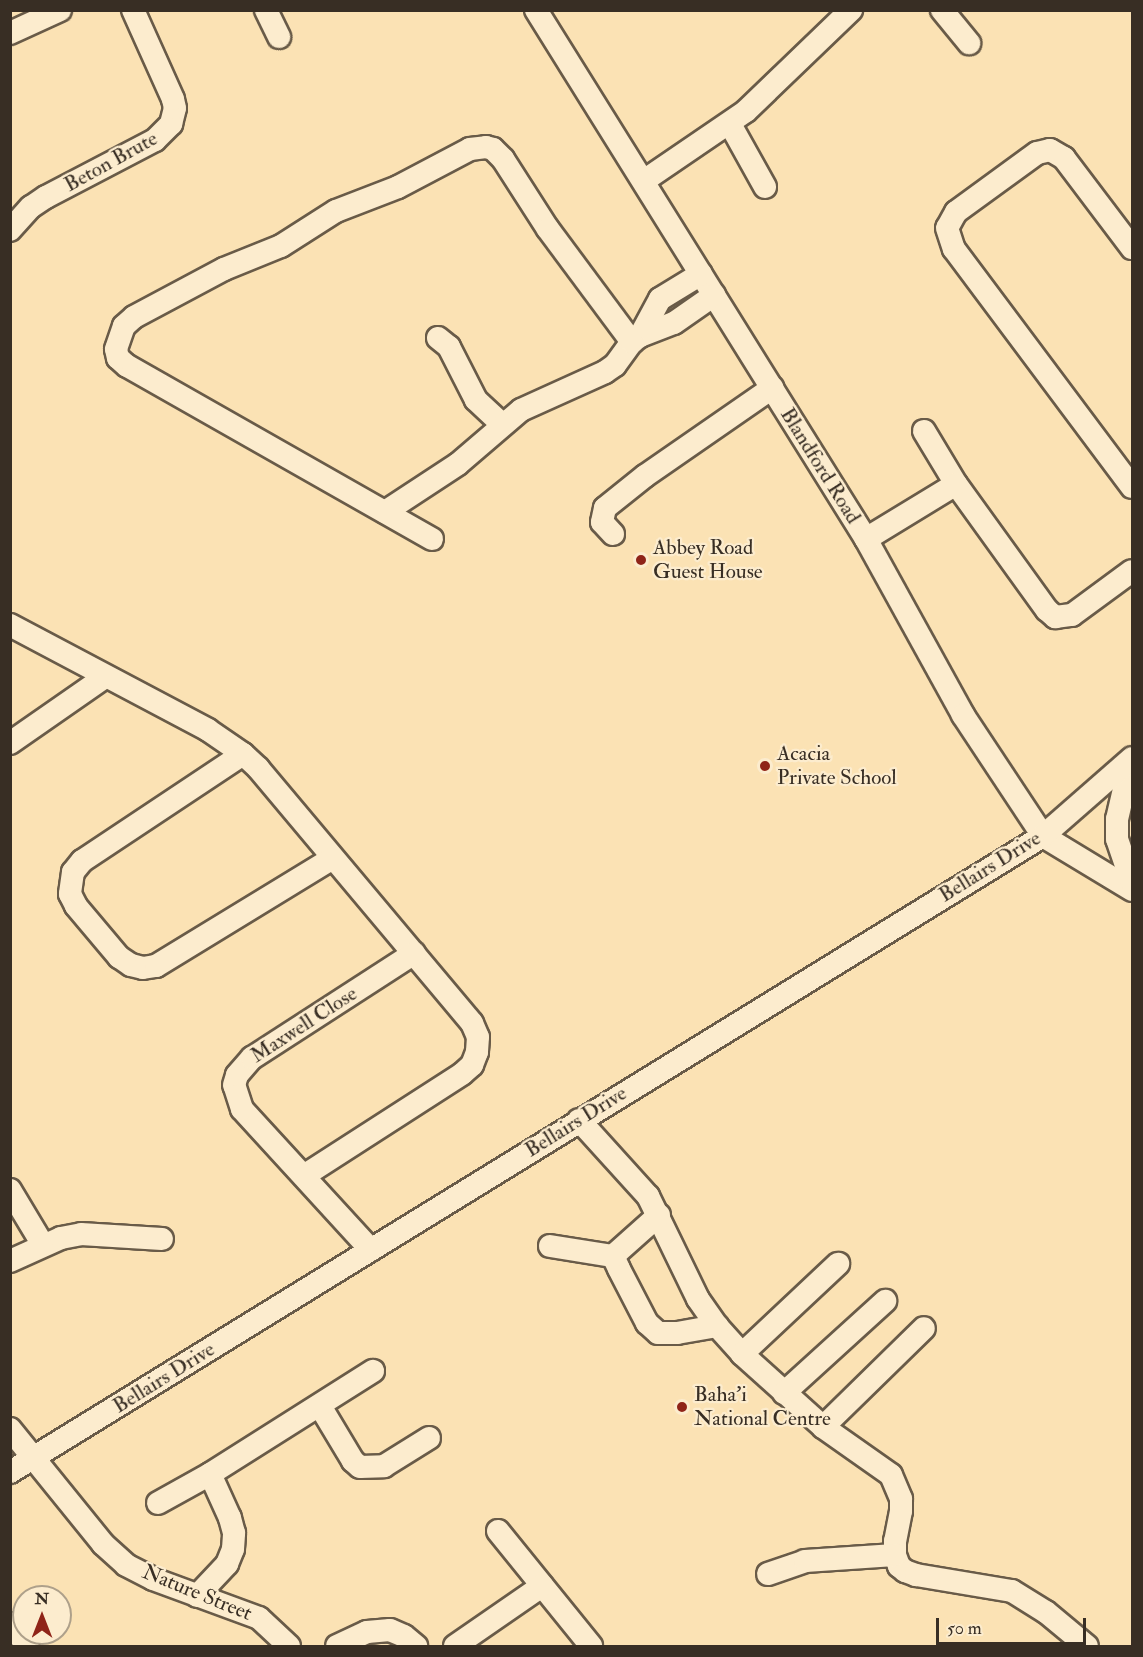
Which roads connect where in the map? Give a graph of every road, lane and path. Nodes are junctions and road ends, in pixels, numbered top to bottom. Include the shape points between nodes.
1 (60, 10) edge
2 (133, 10) edge
3 (266, 10) edge
4 (536, 10) edge
5 (851, 10) edge
6 (942, 10) edge
7 (10, 33) edge
8 (279, 37) dead end
9 (969, 43) dead end
10 (729, 124) junction
11 (645, 180) junction
12 (765, 187) dead end
13 (10, 230) edge
14 (1132, 248) edge
15 (701, 274) junction
16 (714, 295) junction
17 (438, 338) dead end
18 (636, 339) junction
19 (772, 388) junction
20 (502, 424) junction
21 (924, 431) dead end
22 (956, 484) junction
23 (1132, 487) edge
24 (385, 512) junction
25 (613, 534) dead end
26 (432, 539) dead end
27 (866, 539) junction
28 (1132, 571) edge
29 (10, 625) edge
30 (105, 677) junction
31 (10, 743) edge
32 (243, 754) junction
33 (1132, 758) edge
34 (1132, 775) edge
35 (1043, 836) junction
36 (333, 858) junction
37 (1132, 883) edge
38 (1132, 890) edge
39 (414, 953) junction
40 (579, 1120) junction
41 (304, 1176) junction
42 (10, 1190) edge
43 (659, 1215) junction
44 (162, 1239) dead end
45 (43, 1245) junction
46 (549, 1246) dead end
47 (371, 1250) junction
48 (613, 1256) junction
49 (10, 1261) edge
50 (838, 1264) dead end
51 (885, 1301) dead end
52 (717, 1326) junction
53 (924, 1328) dead end
54 (742, 1354) junction
55 (373, 1371) dead end
56 (784, 1393) junction
57 (320, 1406) junction
58 (823, 1427) junction
59 (10, 1429) edge
60 (429, 1438) dead end
61 (34, 1458) junction
62 (10, 1472) edge
63 (210, 1474) junction
64 (158, 1503) dead end
65 (498, 1531) dead end
66 (895, 1555) junction
67 (768, 1574) dead end
68 (542, 1586) junction
69 (197, 1596) junction
70 (10, 1624) edge
71 (28, 1647) edge
72 (289, 1647) edge
73 (337, 1647) edge
74 (416, 1647) edge
75 (455, 1647) edge
76 (591, 1647) edge
77 (1087, 1647) edge

1 - 7 street
2 - 13 street, Beton Brute via 173,99 171,124 155,140 46,196
3 - 8 street
4 - 11 street, Blandford Road
5 - 10 street via 771,90
6 - 9 street
10 - 11 street
10 - 12 street
11 - 15 street, Blandford Road
14 - 23 street via 1064,158 1050,150 1037,153 956,212 947,228 954,249
15 - 16 street, Blandford Road
15 - 18 street via 660,299
16 - 18 street via 674,323
16 - 19 street, Blandford Road
17 - 20 street via 449,346 476,399
18 - 20 street via 605,372 521,410
18 - 24 street via 548,229 503,159 486,147 470,149 398,187 336,212 281,246 224,269 124,326 116,349 118,358 127,366
19 - 25 street via 605,508 602,522
19 - 27 street, Blandford Road
20 - 24 street via 458,464
21 - 22 street
22 - 27 street
22 - 28 street via 1055,617 1072,615
24 - 26 street
27 - 35 street, Blandford Road via 963,715
29 - 30 street
30 - 31 street
30 - 32 street via 208,730
32 - 36 street
32 - 36 street via 82,861 73,872 70,894 76,906 119,957 142,968 156,966
33 - 35 street, Bellairs Drive
34 - 37 street via 1124,789 1117,819 1117,839
35 - 38 street, Blandford Road
35 - 40 street, Bellairs Drive
36 - 39 street
39 - 41 street via 472,1023 478,1037 472,1065
39 - 41 street, Maxwell Close via 252,1058 237,1075 234,1085 242,1109
40 - 43 street via 648,1196
40 - 47 street, Bellairs Drive
41 - 47 street, Maxwell Close
42 - 45 street
43 - 48 street
43 - 52 street via 698,1299
44 - 45 street via 81,1234
45 - 49 street
46 - 48 street
47 - 61 street, Bellairs Drive
48 - 52 street via 647,1323 658,1334
50 - 54 street
51 - 56 street
52 - 54 street
53 - 58 street
54 - 56 street
55 - 57 street
56 - 58 street
57 - 60 street via 360,1467 384,1466
57 - 63 street
58 - 66 street via 891,1475 897,1485 902,1511
59 - 61 street, Nature Street
61 - 62 street, Bellairs Drive
61 - 69 street, Nature Street via 103,1544 126,1564
63 - 64 street
63 - 69 street via 230,1518 233,1549 226,1564
65 - 68 street
66 - 67 street via 805,1561
66 - 77 street via 905,1572 990,1585 1020,1595
68 - 75 street
68 - 76 street
69 - 72 street, Nature Street via 259,1617
70 - 71 street
73 - 74 street via 367,1632 390,1630

